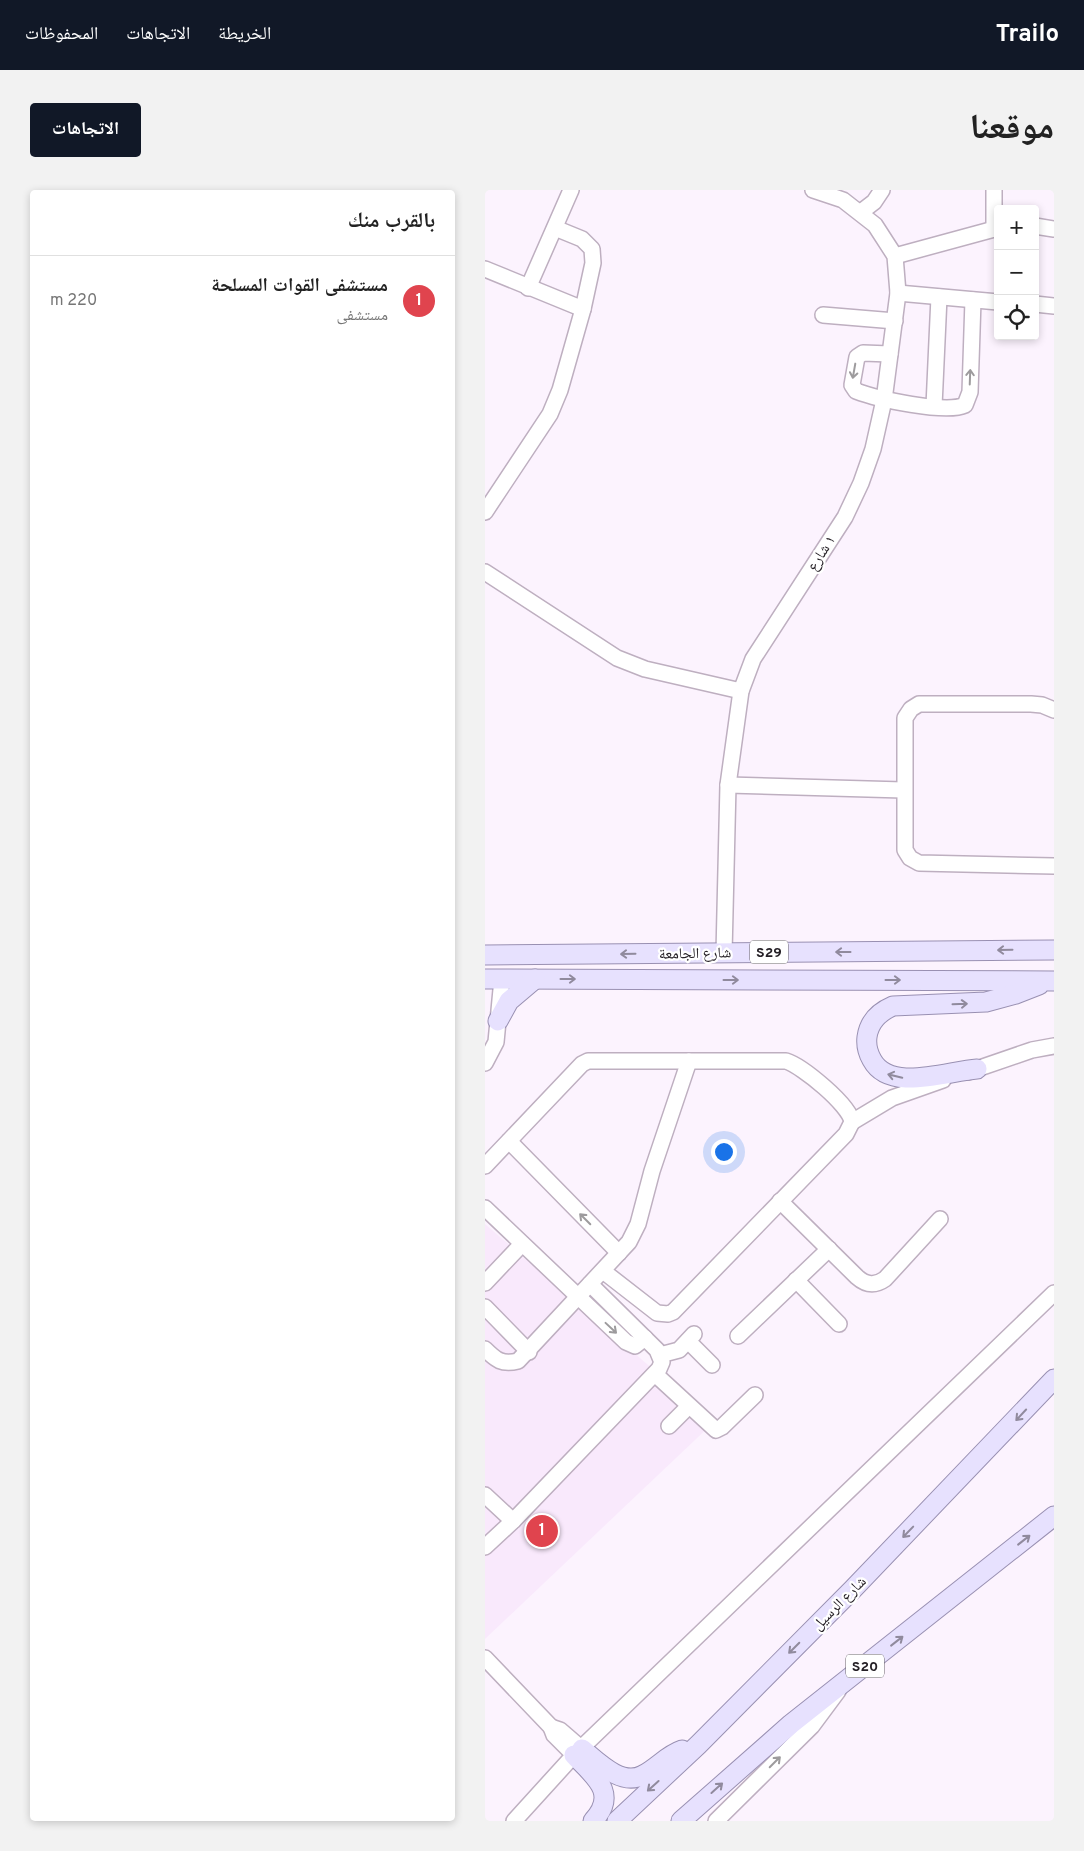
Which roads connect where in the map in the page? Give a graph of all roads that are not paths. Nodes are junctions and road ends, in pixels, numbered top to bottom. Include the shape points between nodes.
1 (571, 190) edge
2 (813, 190) edge
3 (882, 190) edge
4 (994, 190) edge
5 (995, 205) edge
6 (861, 212) junction
7 (1039, 227) edge
8 (555, 228) junction
9 (1054, 229) edge
10 (994, 230) edge
11 (895, 256) junction
12 (485, 269) edge
13 (528, 288) junction
14 (898, 293) junction
15 (939, 297) junction
16 (973, 300) junction
17 (994, 302) edge
18 (1039, 304) edge
19 (1054, 306) edge
20 (583, 309) junction
21 (823, 315) dead end
22 (895, 322) junction
23 (890, 354) junction
24 (884, 400) junction
25 (934, 406) junction
26 (485, 512) edge
27 (485, 572) edge
28 (741, 692) junction
29 (1054, 710) edge
30 (728, 785) junction
31 (903, 790) junction
32 (1054, 866) edge
33 (1054, 950) edge
34 (724, 953) junction
35 (485, 956) edge
36 (494, 979) edge
37 (535, 979) junction
38 (1051, 981) edge
39 (498, 1021) junction
40 (1054, 1046) edge
41 (689, 1061) junction
42 (485, 1063) edge
43 (977, 1069) junction
44 (852, 1122) junction
45 (509, 1141) junction
46 (485, 1166) edge
47 (780, 1201) junction
48 (485, 1208) edge
49 (940, 1219) dead end
50 (522, 1244) junction
51 (829, 1249) junction
52 (619, 1254) junction
53 (603, 1271) junction
54 (797, 1280) junction
55 (485, 1283) edge
56 (590, 1284) junction
57 (1054, 1293) edge
58 (578, 1298) junction
59 (485, 1307) edge
60 (839, 1324) dead end
61 (738, 1336) dead end
62 (645, 1338) junction
63 (485, 1349) edge
64 (529, 1352) junction
65 (660, 1355) junction
66 (712, 1365) dead end
67 (655, 1374) junction
68 (1054, 1379) edge
69 (755, 1395) dead end
70 (689, 1406) junction
71 (669, 1426) dead end
72 (485, 1495) edge
73 (1054, 1516) edge
74 (513, 1521) junction
75 (485, 1547) edge
76 (485, 1658) edge
77 (851, 1677) junction
78 (698, 1745) junction
79 (578, 1752) junction
80 (514, 1821) edge
81 (593, 1821) edge
82 (617, 1821) edge
83 (681, 1821) edge
84 (716, 1821) edge

1 - 8 street
2 - 6 street, ١ شارع via 843,200
3 - 6 street
4 - 5 street
6 - 11 street, ١ شارع via 875,225
7 - 9 street
8 - 13 street
8 - 20 street via 582,239 592,249 593,263
10 - 11 street
11 - 14 street, ١ شارع
12 - 13 street
13 - 20 street
14 - 15 street
14 - 22 street, ١ شارع
15 - 16 street
15 - 25 street
16 - 17 street
25 -> 16 street via 958,408 969,399
18 - 19 street
20 - 26 street via 550,414
21 - 22 street
22 - 23 street, ١ شارع
23 - 24 street, ١ شارع
23 -> 24 street via 863,353 857,357 852,378 856,391
24 - 25 street
24 - 28 street, ١ شارع via 873,449 854,500 753,659
27 - 28 street via 617,658 645,669
28 - 30 street, ١ شارع
29 - 31 street via 1031,704 919,704 905,718
30 - 31 street
30 - 34 street, ١ شارع
31 - 32 street via 905,850 919,863
33 -> 34 main road, شارع الجامعة / S29
34 -> 35 main road, شارع الجامعة / S29
36 - 37 main road, شارع الجامعة / S29
36 - 39 street
37 -> 38 main road, شارع الجامعة / S29
37 - 39 main road via 517,992
43 -> 38 main road via 916,1078 891,1076 878,1068 869,1056 870,1026 893,1006 986,1002
39 - 42 street via 494,1049
40 - 43 street
41 - 44 street via 773,1059 795,1064 848,1110
41 - 45 street via 588,1061
41 - 52 street via 652,1171 639,1224
43 - 44 street via 892,1098
44 - 47 street via 846,1134
45 - 46 street
52 -> 45 street
47 - 51 street
47 - 53 street via 668,1314 652,1310
48 - 50 street
49 - 51 street via 885,1279 877,1283 868,1284 860,1280
50 - 55 street
50 - 58 street
51 - 54 street
52 - 53 street
53 - 56 street
54 - 60 street
54 - 61 street
56 - 58 street
56 - 62 street
57 - 79 street
58 -> 62 street via 630,1345 635,1346
58 - 64 street
59 - 64 street
62 - 65 street
63 - 64 street via 507,1364 518,1361
65 - 66 street via 673,1354 691,1337
65 - 67 street via 662,1362
67 - 70 street
67 - 74 street
68 -> 78 main road, شارع الرسيل
69 - 70 street via 719,1430 713,1429
70 - 71 street
72 - 74 street
77 -> 73 main road, S20
74 - 75 street
76 - 79 street via 551,1727 554,1735
83 -> 77 main road, S20 via 762,1748
84 -> 77 street via 811,1726
78 - 79 main road via 673,1754 643,1776 629,1778 616,1775
78 -> 82 main road, شارع الرسيل
79 - 80 street
79 - 81 main road via 604,1792 602,1810

